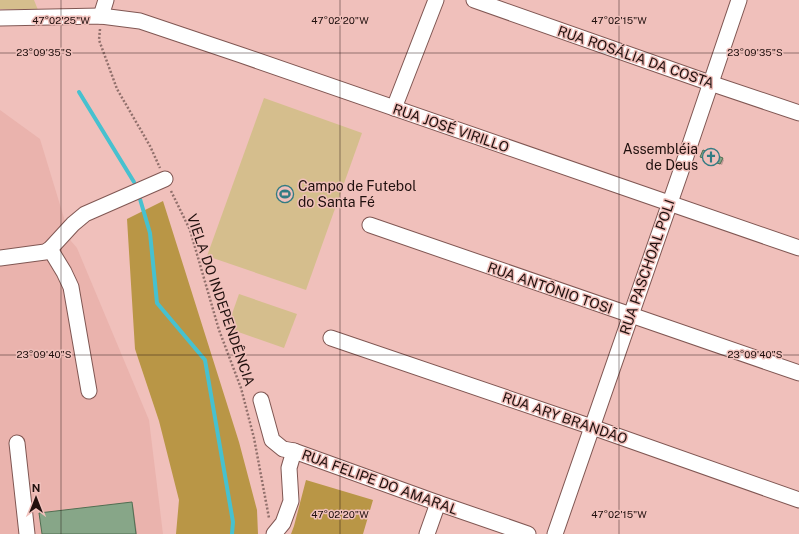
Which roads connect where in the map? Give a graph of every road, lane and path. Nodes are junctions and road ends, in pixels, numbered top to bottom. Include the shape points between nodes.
1 (106, 0) edge
2 (436, 0) edge
3 (474, 0) edge
4 (739, 0) edge
5 (101, 16) junction
6 (0, 18) edge
7 (710, 83) junction
8 (394, 108) junction
9 (799, 113) edge
10 (165, 180) junction
11 (670, 203) junction
12 (370, 225) dead end
13 (799, 248) edge
14 (50, 249) junction
15 (0, 258) edge
16 (630, 316) junction
17 (331, 338) dead end
18 (799, 373) edge
19 (89, 391) dead end
20 (261, 400) dead end
21 (592, 427) junction
22 (17, 443) dead end
23 (294, 451) junction
24 (799, 500) edge
25 (438, 503) junction
26 (269, 519) dead end
27 (27, 534) edge
28 (274, 534) edge
29 (427, 534) edge
30 (528, 534) edge
31 (555, 534) edge

1 - 5 street
2 - 8 street
3 - 7 street, RUA ROSÁLIA DA COSTA
4 - 7 street, RUA PASCHOAL POLI
5 - 6 street, RUA JOSÉ VIRILLO
5 - 8 street, RUA JOSÉ VIRILLO via 140,21
5 - 10 path, VIELA DO INDEPENDÊNCIA via 99,40 117,89 150,146
7 - 9 street, RUA ROSÁLIA DA COSTA
7 - 11 street, RUA PASCHOAL POLI
8 - 11 street, RUA JOSÉ VIRILLO
10 - 14 street via 86,214
10 - 26 path, VIELA DO INDEPENDÊNCIA via 190,230 219,330 241,388 254,438
11 - 13 street, RUA JOSÉ VIRILLO
11 - 16 street, RUA PASCHOAL POLI
12 - 16 street, RUA ANTÔNIO TOSI
14 - 15 street via 45,252
14 - 19 street via 71,287
16 - 18 street, RUA ANTÔNIO TOSI
16 - 21 street, RUA PASCHOAL POLI
17 - 21 street, RUA ARY BRANDÃO
20 - 23 street, RUA FELIPE DO AMARAL via 272,440 283,449
21 - 24 street, RUA ARY BRANDÃO
21 - 31 street, RUA PASCHOAL POLI
22 - 27 street
23 - 25 street, RUA FELIPE DO AMARAL
23 - 28 street via 289,468 290,501 283,523
25 - 29 street
25 - 30 street, RUA FELIPE DO AMARAL

